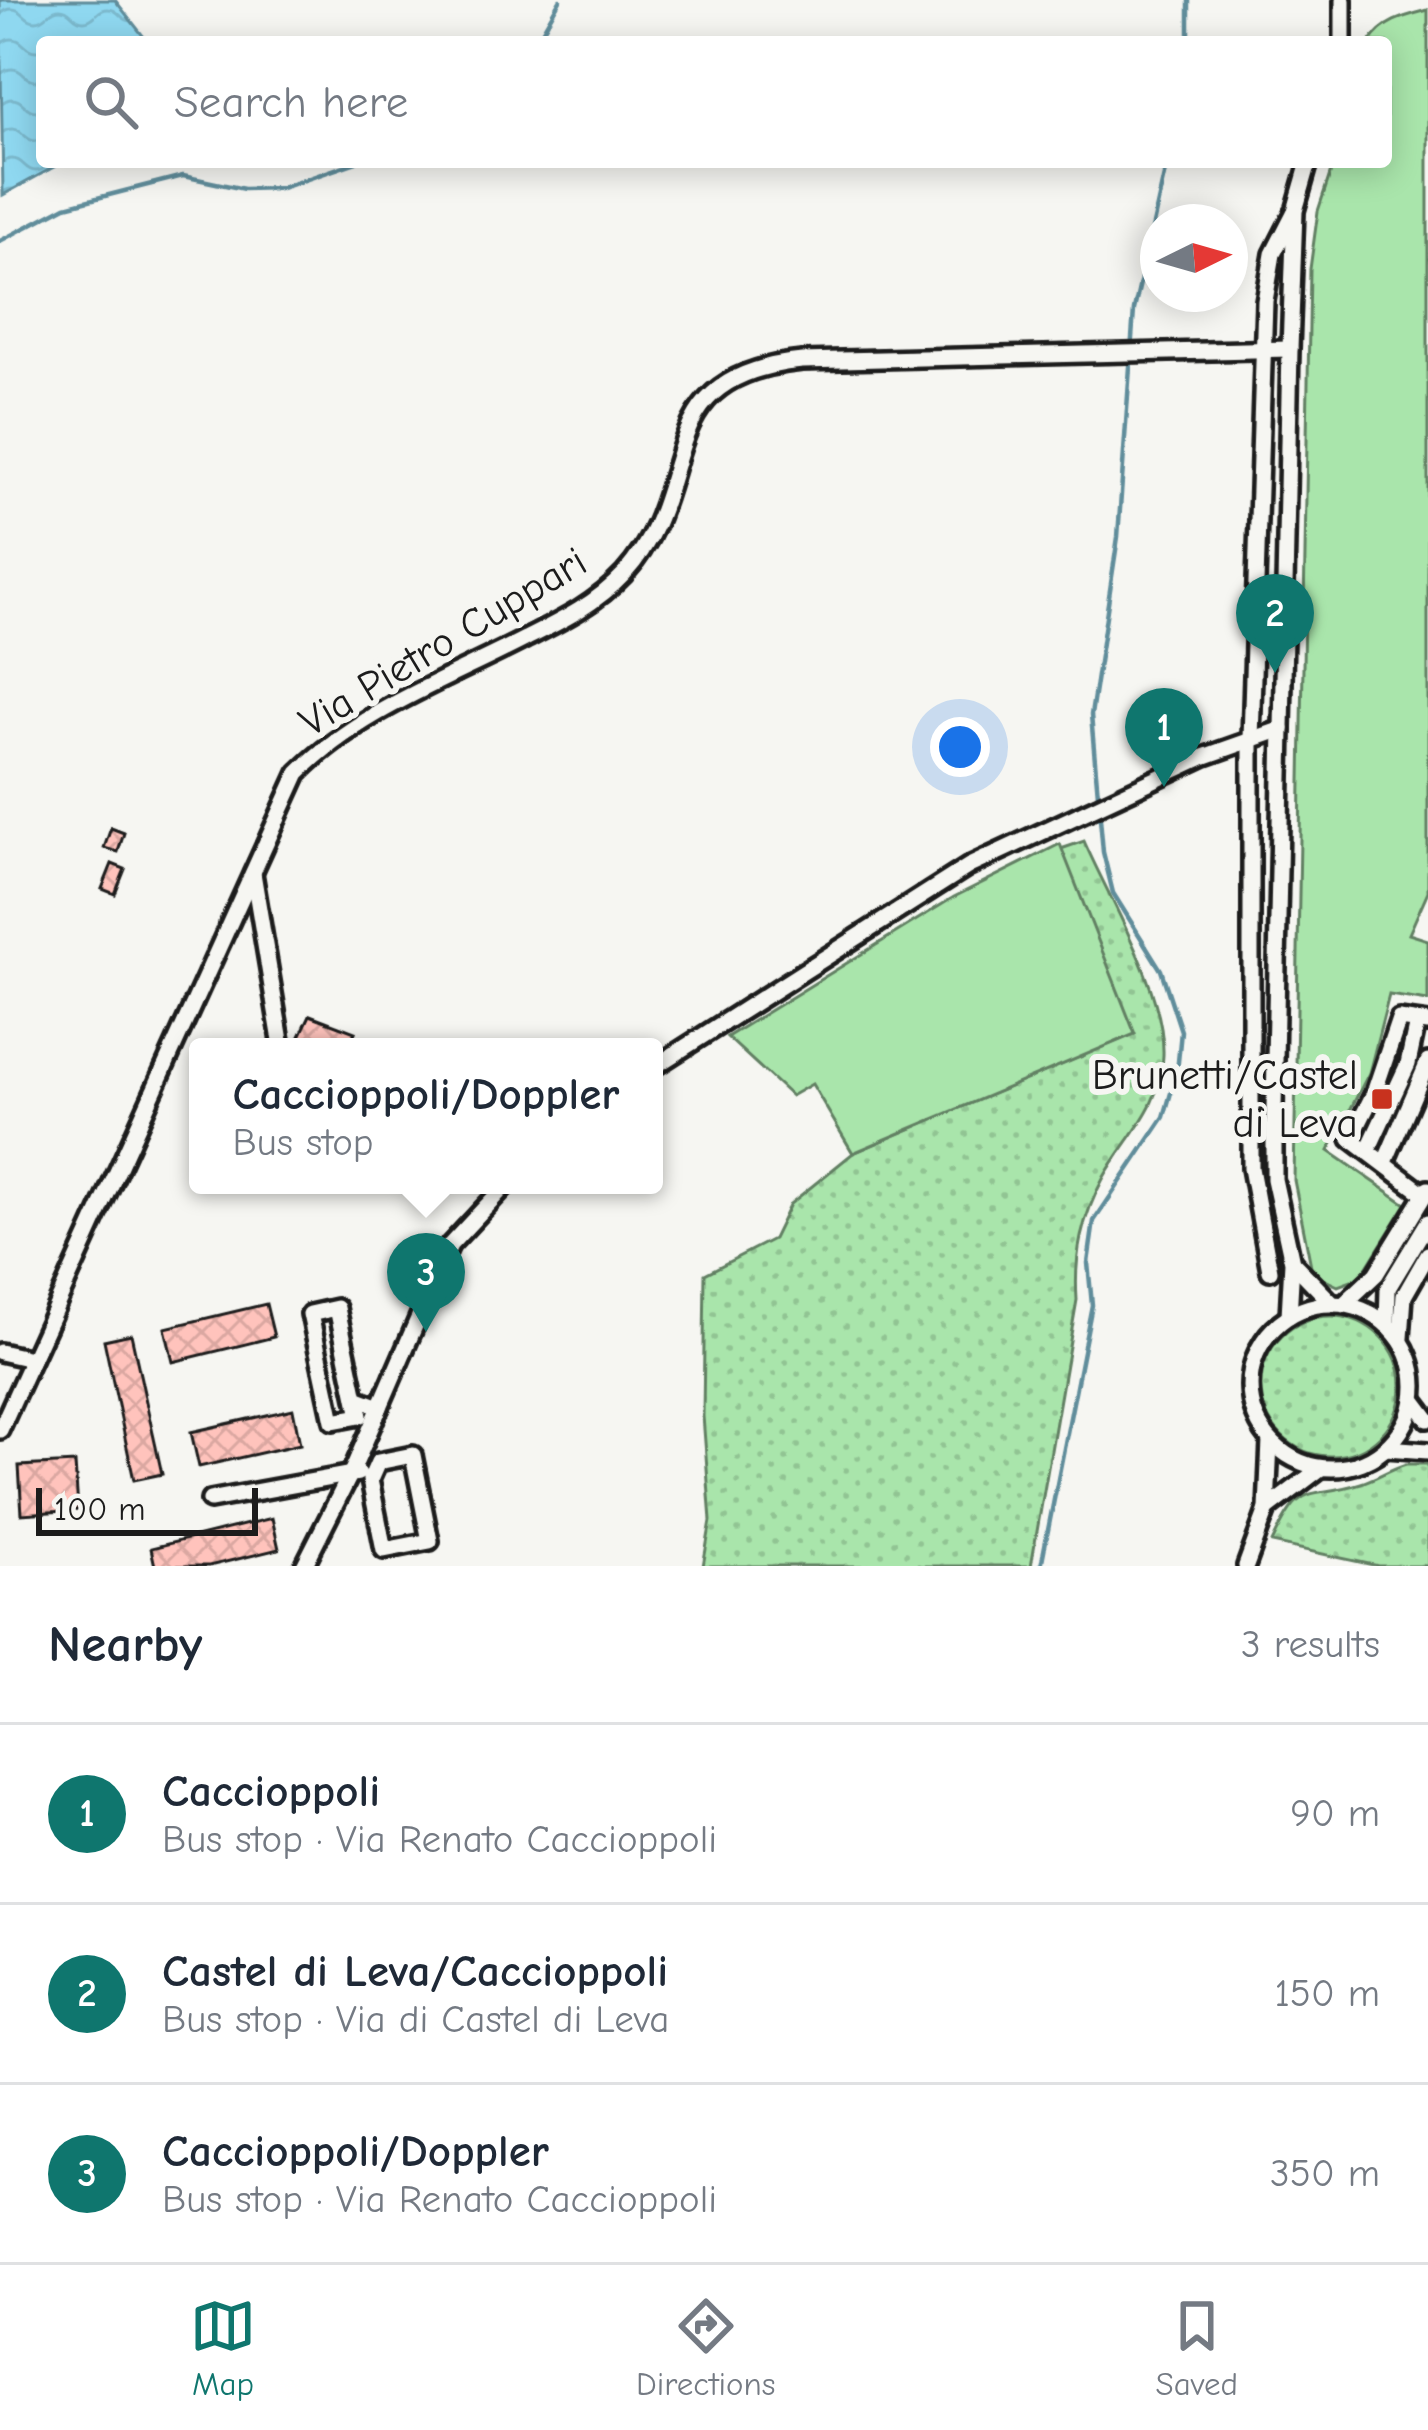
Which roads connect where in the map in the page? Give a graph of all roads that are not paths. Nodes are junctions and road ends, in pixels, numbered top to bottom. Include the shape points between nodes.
1 (1343, 0) edge
2 (1342, 36) edge
3 (1307, 168) edge
4 (1295, 211) junction
5 (1262, 349) junction
6 (1290, 349) junction
7 (1282, 729) junction
8 (1251, 740) junction
9 (253, 870) junction
10 (1422, 1022) edge
11 (281, 1038) edge
12 (663, 1061) edge
13 (1428, 1062) edge
14 (1385, 1162) junction
15 (1426, 1192) edge
16 (498, 1194) edge
17 (1428, 1222) edge
18 (1428, 1254) edge
19 (1292, 1262) junction
20 (1270, 1270) dead end
21 (1338, 1304) junction
22 (1288, 1316) junction
23 (1388, 1325) junction
24 (1402, 1338) junction
25 (0, 1352) edge
26 (32, 1359) junction
27 (356, 1398) junction
28 (1413, 1399) junction
29 (380, 1407) junction
30 (1428, 1419) edge
31 (0, 1430) edge
32 (1270, 1441) junction
33 (1386, 1448) junction
34 (1428, 1451) edge
35 (1321, 1468) junction
36 (353, 1469) junction
37 (370, 1480) junction
38 (210, 1500) dead end
39 (1267, 1509) junction
40 (304, 1566) edge
41 (1246, 1566) edge

1 - 2 street
3 - 4 street
4 - 5 street via 1270,266
4 - 6 street
5 - 6 street, Via Pietro Cuppari
5 - 8 street
5 - 9 street, Via Pietro Cuppari via 802,361 723,381 694,415 659,515 622,577 580,611 325,746 298,773
6 - 7 street
7 - 8 street
7 - 19 street via 1274,1179
8 - 12 street via 946,878
8 - 20 street via 1251,1168
9 - 11 street
9 - 26 street, Via Pietro Cuppari
10 - 14 street via 1399,1019 1351,1139
13 - 14 street
14 - 15 street
15 - 21 street via 1376,1274
16 - 29 street via 451,1245
17 - 23 street via 1388,1288
18 - 24 street via 1404,1296
19 - 21 street
19 - 22 street
21 - 22 street
21 - 23 street
22 - 32 street via 1261,1345 1250,1384
23 - 24 street
24 - 28 street
25 - 26 street
26 - 31 street, Via Pietro Cuppari
27 - 27 street via 337,1308 310,1314 333,1421 360,1415
27 - 29 street
28 - 30 street
28 - 33 street
29 - 36 street
32 - 35 street
32 - 39 street
33 - 34 street
33 - 35 street via 1356,1465
35 - 39 street
36 - 37 street
36 - 38 street
36 - 40 street
37 - 37 street via 378,1462 413,1455 430,1541 384,1550
39 - 41 street

